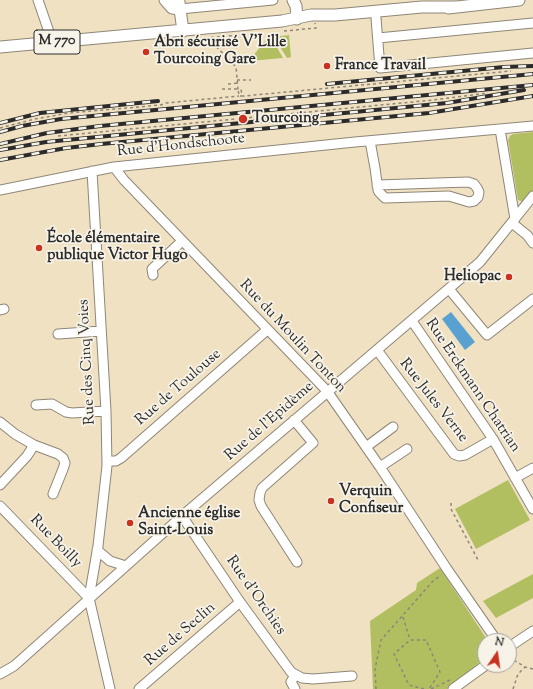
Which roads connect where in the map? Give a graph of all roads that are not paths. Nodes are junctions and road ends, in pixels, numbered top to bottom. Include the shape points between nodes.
1 (38, 0) edge
2 (165, 0) edge
3 (273, 0) edge
4 (293, 0) edge
5 (519, 0) edge
6 (178, 5) edge
7 (456, 7) junction
8 (376, 18) junction
9 (297, 19) junction
10 (533, 23) edge
11 (183, 30) junction
12 (378, 38) junction
13 (52, 42) junction
14 (0, 47) edge
15 (533, 53) edge
16 (533, 126) edge
17 (500, 129) junction
18 (370, 141) junction
19 (114, 167) junction
20 (92, 171) junction
21 (377, 185) junction
22 (0, 190) edge
23 (533, 196) edge
24 (513, 221) junction
25 (182, 241) junction
26 (533, 243) edge
27 (153, 274) dead end
28 (449, 289) junction
29 (533, 299) edge
30 (412, 321) junction
31 (267, 330) junction
32 (101, 331) junction
33 (58, 334) dead end
34 (377, 350) junction
35 (327, 391) junction
36 (36, 405) dead end
37 (106, 411) junction
38 (294, 420) junction
39 (0, 422) edge
40 (393, 427) dead end
41 (493, 438) junction
42 (34, 445) junction
43 (366, 447) junction
44 (407, 449) dead end
45 (107, 461) junction
46 (380, 467) junction
47 (533, 468) edge
48 (515, 478) junction
49 (0, 485) edge
50 (53, 494) dead end
51 (0, 506) edge
52 (533, 509) edge
53 (182, 516) junction
54 (97, 550) junction
55 (297, 562) dead end
56 (126, 566) junction
57 (89, 598) junction
58 (240, 602) junction
59 (533, 631) edge
60 (491, 633) edge
61 (517, 642) edge
62 (477, 672) edge
63 (0, 674) edge
64 (294, 674) junction
65 (352, 676) dead end
66 (110, 689) edge
67 (140, 689) edge
68 (295, 689) edge
69 (453, 689) edge

1 - 13 street
2 - 6 main road via 172,8
3 - 6 street
4 - 9 main road
5 - 7 main road, M 770
6 - 11 main road
7 - 8 main road, M 770
7 - 9 main road, M 770 via 311,15
8 - 9 main road, M 770 via 340,21
8 - 12 street
9 - 11 main road, M 770
10 - 12 street
11 - 13 main road, M 770
12 - 15 street via 380,68
13 - 14 main road, M 770
16 - 17 street, Rue d'Hondschoote
17 - 18 street, Rue d'Hondschoote
17 - 24 street
18 - 19 street, Rue d'Hondschoote
18 - 21 street
19 - 20 street, Rue d'Hondschoote
19 - 25 street, Rue du Moulin Tonton
20 - 22 street, Rue d'Hondschoote
20 - 32 street, Rue des Cinq Voies
21 - 21 street via 380,194 388,198 449,196 469,202 474,200 479,192 474,184 468,182
23 - 24 street, Rue de l'Epidème
24 - 26 street
24 - 28 street, Rue de l'Epidème via 485,257
25 - 27 street via 152,270
25 - 31 street, Rue du Moulin Tonton
28 - 29 street via 488,335
28 - 30 street, Rue de l'Epidème
30 - 34 street, Rue de l'Epidème
30 - 41 street, Rue Erckmann Chatrian
31 - 35 street, Rue du Moulin Tonton
31 - 45 street, Rue de Toulouse via 121,458
32 - 33 street
32 - 37 street, Rue des Cinq Voies
34 - 35 street, Rue de l'Epidème
34 - 41 street, Rue Jules Verne via 454,454 465,455
35 - 38 street, Rue de l'Epidème
35 - 43 street, Rue du Moulin Tonton
36 - 37 street via 52,404 72,413
37 - 45 street, Rue des Cinq Voies
38 - 53 street, Rue de l'Epidème
38 - 55 street via 313,443 262,488 259,500
39 - 42 street
40 - 43 street
41 - 48 street, Rue Erckmann Chatrian
42 - 49 street
42 - 50 street via 58,454 64,460 64,469
43 - 46 street, Rue du Moulin Tonton
44 - 46 street
45 - 54 street, Rue des Cinq Voies
46 - 60 street, Rue du Moulin Tonton
47 - 48 street
48 - 52 street, Rue Erckmann Chatrian
51 - 57 street, Rue Boilly
53 - 56 street, Rue de l'Epidème
53 - 58 street, Rue d'Orchies
54 - 56 street via 110,561
54 - 57 street, Rue des Cinq Voies
56 - 57 street, Rue de l'Epidème
57 - 63 street, Rue de l'Epidème via 14,666
57 - 66 street, Rue des Cinq Voies
58 - 64 street, Rue d'Orchies
58 - 67 street, Rue de Seclin
59 - 61 street
62 - 69 street
64 - 65 street via 313,679
64 - 68 street via 291,682

